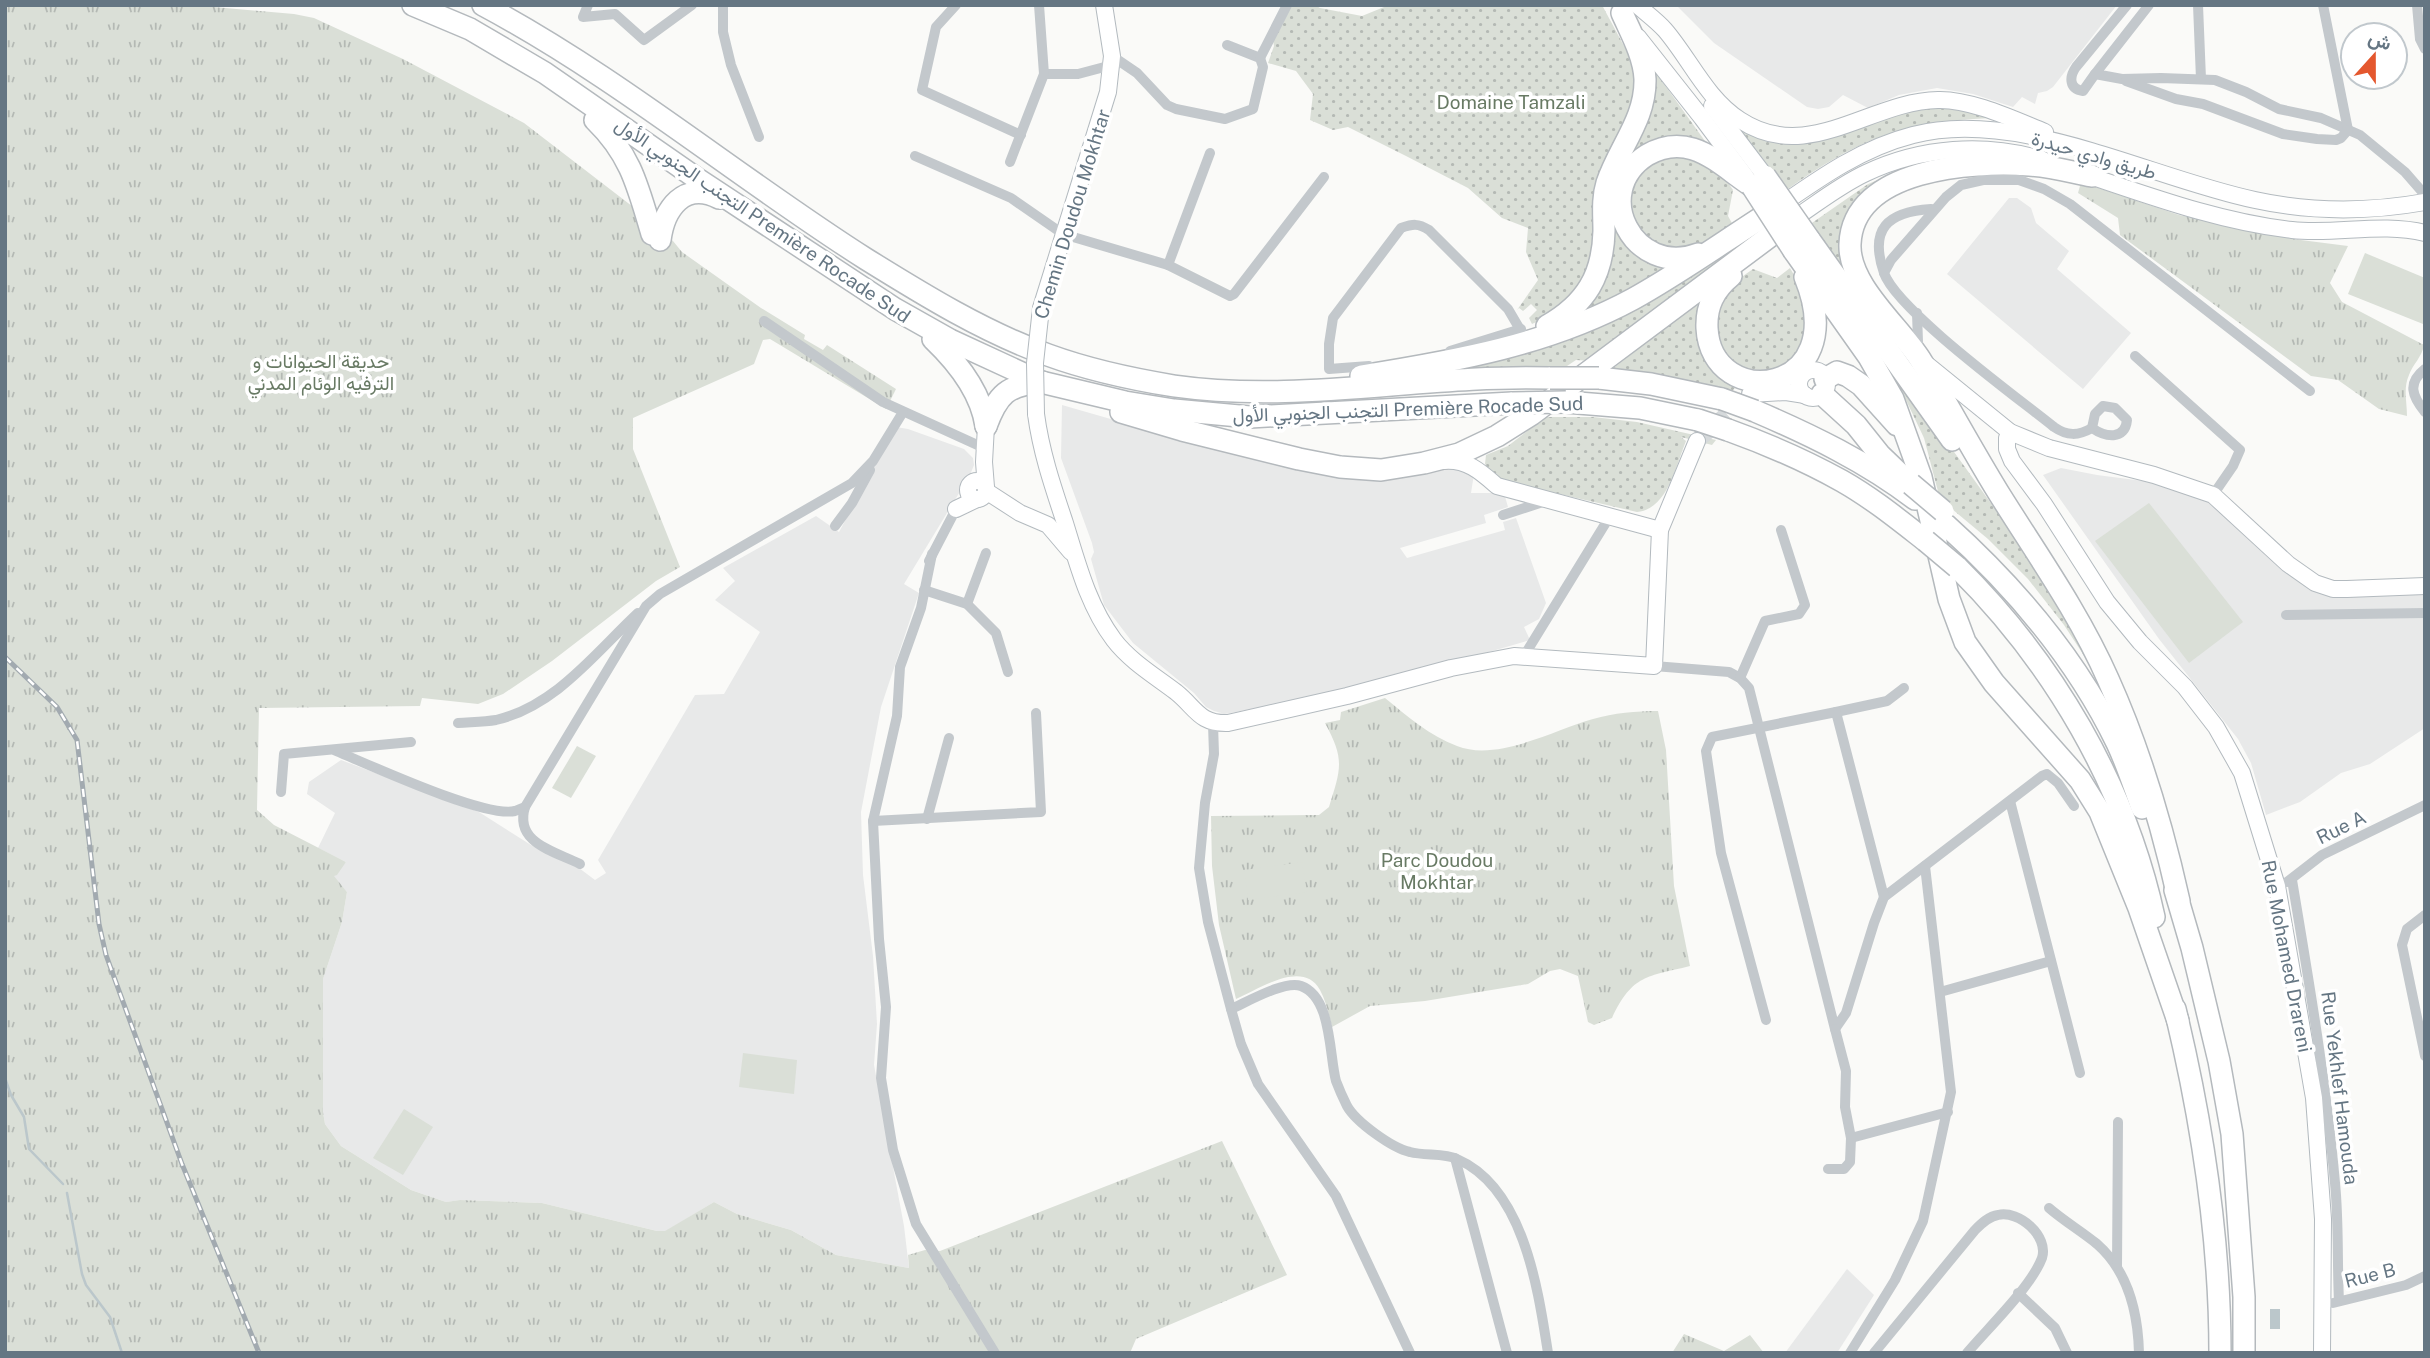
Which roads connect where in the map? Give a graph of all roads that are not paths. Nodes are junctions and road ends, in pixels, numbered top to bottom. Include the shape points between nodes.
1 (413, 5) edge
2 (483, 5) edge
3 (587, 5) edge
4 (692, 5) edge
5 (723, 5) edge
6 (956, 5) edge
7 (1039, 5) edge
8 (1104, 5) edge
9 (1287, 5) edge
10 (2127, 5) edge
11 (2148, 5) edge
12 (2198, 5) edge
13 (2323, 5) edge
14 (2417, 5) edge
15 (1626, 8) edge
16 (1227, 46) dead end
17 (2425, 49) edge
18 (514, 54) junction
19 (1260, 58) junction
20 (1112, 61) junction
21 (1044, 74) junction
22 (2095, 74) junction
23 (2122, 79) junction
24 (2201, 79) junction
25 (2348, 130) junction
26 (1021, 135) junction
27 (759, 137) dead end
28 (2091, 152) junction
29 (1210, 153) dead end
30 (915, 156) dead end
31 (1010, 162) dead end
32 (1954, 169) junction
33 (2092, 176) junction
34 (1324, 177) dead end
35 (1759, 181) junction
36 (2425, 195) edge
37 (2425, 202) edge
38 (1931, 209) junction
39 (1783, 215) junction
40 (752, 216) junction
41 (1923, 223) junction
42 (2425, 231) edge
43 (1063, 234) junction
44 (1802, 245) junction
45 (1168, 265) junction
46 (1884, 273) junction
47 (895, 309) junction
48 (1917, 313) junction
49 (764, 321) dead end
50 (1523, 333) junction
51 (1915, 352) junction
52 (2136, 356) dead end
53 (1461, 359) junction
54 (2425, 369) edge
55 (1041, 382) junction
56 (1810, 382) junction
57 (1190, 387) junction
58 (2311, 391) dead end
59 (903, 412) junction
60 (2425, 412) edge
61 (986, 426) junction
62 (2092, 428) dead end
63 (1698, 431) junction
64 (2010, 432) junction
65 (984, 455) junction
66 (873, 461) junction
67 (1424, 463) junction
68 (1917, 463) junction
69 (1049, 473) junction
70 (1913, 491) junction
71 (978, 492) junction
72 (2213, 495) junction
73 (1548, 500) junction
74 (956, 509) joint
75 (1503, 515) dead end
76 (1610, 516) junction
77 (1048, 525) junction
78 (835, 526) dead end
79 (1660, 530) junction
80 (1781, 530) dead end
81 (986, 552) dead end
82 (1075, 556) junction
83 (2054, 581) junction
84 (2425, 586) edge
85 (919, 591) junction
86 (967, 604) junction
87 (646, 606) junction
88 (2425, 613) edge
89 (2286, 615) dead end
90 (1524, 656) junction
91 (1654, 666) junction
92 (1008, 672) dead end
93 (1740, 678) junction
94 (1904, 688) dead end
95 (1836, 712) junction
96 (1036, 713) dead end
97 (458, 723) dead end
98 (1213, 724) junction
99 (1758, 728) junction
100 (949, 738) dead end
101 (411, 742) dead end
102 (336, 751) junction
103 (281, 792) dead end
104 (2010, 801) junction
105 (2425, 805) edge
106 (2074, 806) dead end
107 (525, 807) junction
108 (927, 819) junction
109 (873, 821) junction
110 (580, 864) dead end
111 (1925, 866) junction
112 (2285, 883) junction
113 (1884, 897) junction
114 (2179, 901) junction
115 (2425, 915) edge
116 (2051, 961) junction
117 (1940, 992) junction
118 (1231, 1009) junction
119 (1766, 1020) dead end
120 (2178, 1021) junction
121 (1835, 1029) junction
122 (2425, 1056) edge
123 (2080, 1073) dead end
124 (1948, 1112) junction
125 (2118, 1122) dead end
126 (1851, 1138) junction
127 (1455, 1158) junction
128 (1828, 1168) dead end
129 (2049, 1208) dead end
130 (2117, 1266) junction
131 (2425, 1276) edge
132 (2018, 1293) junction
133 (2331, 1303) junction
134 (995, 1353) edge
135 (1409, 1353) edge
136 (1507, 1353) edge
137 (1548, 1353) edge
138 (1850, 1353) edge
139 (1874, 1353) edge
140 (1967, 1353) edge
141 (2067, 1353) edge
142 (2139, 1353) edge
143 (2220, 1353) edge
144 (2244, 1353) edge
145 (2322, 1353) edge

1 - 18 highway, التجنب الجنوبي الأول Première Rocade Sud
2 - 57 highway, التجنب الجنوبي الأول Première Rocade Sud via 571,58 839,242 976,323 1068,362
3 - 4 street via 583,17 615,15 644,40
5 - 27 street via 723,33 731,65
6 - 26 street via 936,27 922,90
7 - 21 street
8 - 20 street, Chemin Doudou Mokhtar
9 - 19 street
10 - 22 street via 2076,67 2071,83 2083,92
11 - 22 street
12 - 24 street
13 - 25 street
14 - 17 street
15 - 28 street via 1664,30 1715,98 1758,128 1816,135 1884,110 1940,100 2004,116
15 - 35 street
15 - 50 highway via 1645,78 1634,130 1603,199 1600,263 1593,283 1570,313
16 - 19 street
18 - 40 highway, التجنب الجنوبي الأول Première Rocade Sud
18 - 40 highway via 592,117 621,148 656,237 664,217 679,200 701,192
19 - 20 street via 1263,67 1252,109 1225,119 1176,109 1137,73
20 - 21 street via 1078,74
20 - 43 street, Chemin Doudou Mokhtar via 1101,117
21 - 26 street
22 - 23 street
23 - 24 street
23 - 25 street via 2283,134 2336,140
24 - 25 street
25 - 36 street via 2380,150
26 - 31 street
28 - 37 street, طريق وادي حيدرة via 2284,205 2336,209
28 - 39 street, طريق وادي حيدرة via 1989,129 1916,134 1835,167
29 - 45 street
30 - 43 street via 1011,198
32 - 33 highway via 2029,165
32 - 38 street
32 - 51 highway via 1907,178 1880,190 1860,210 1851,233 1856,273
33 - 39 street, طريق وادي حيدرة via 2006,151 1944,151 1867,173
33 - 42 street, طريق وادي حيدرة via 2193,209 2273,227 2326,232
34 - 45 street via 1230,296
35 - 39 highway via 1704,154 1667,147 1638,161 1628,172 1620,199 1622,220 1644,248 1681,259
35 - 44 highway, bridge
37 - 42 street via 2421,216
38 - 41 street
38 - 46 street via 1898,215 1885,226 1878,240
39 - 53 highway via 1592,319 1540,339
39 - 56 highway via 1765,248 1712,298 1707,312 1708,341 1711,351 1735,375 1756,381 1772,382 1787,376
39 - 67 highway via 1532,414 1475,447
40 - 47 highway, التجنب الجنوبي الأول Première Rocade Sud
41 - 46 street
41 - 58 street via 1961,185 2011,179 2034,184 2077,209
43 - 45 street
43 - 69 street, Chemin Doudou Mokhtar, bridge via 1041,308 1035,363 1036,414
44 - 56 highway via 1817,323
44 - 68 highway via 1822,288 1885,383
44 - 83 highway
46 - 48 street via 1893,290
47 - 55 highway, التجنب الجنوبي الأول Première Rocade Sud
47 - 61 highway via 954,361 981,404
48 - 51 street
48 - 62 street via 2059,430 2075,434
49 - 59 street
50 - 50 street via 1379,365 1329,369 1333,318 1401,228 1413,224 1429,230 1508,309
50 - 53 highway
51 - 64 street
51 - 83 highway
52 - 72 street via 2240,450
53 - 57 highway via 1344,378
54 - 60 street via 2412,389
55 - 61 highway via 1001,395
55 - 63 highway, التجنب الجنوبي الأول Première Rocade Sud, bridge via 1174,410 1250,417 1566,402 1640,408
55 - 67 highway via 1114,411 1299,459 1368,470
56 - 68 highway via 1837,372 1861,385 1898,426
56 - 70 highway via 1856,425
57 - 70 highway, التجنب الجنوبي الأول Première Rocade Sud, bridge via 1289,393 1550,378 1651,384 1755,411
59 - 65 street
59 - 66 street
61 - 65 street
63 - 79 street
63 - 120 highway, التجنب الجنوبي الأول Première Rocade Sud, bridge via 1728,430 1842,481 1957,567 2028,646 2104,771 2146,878
64 - 72 street via 2049,448
64 - 112 street, Rue Mohamed Drareni via 2007,449 2012,461 2107,602 2216,727 2242,773
65 - 71 street
66 - 78 street via 866,480
66 - 87 street via 852,483
67 - 73 street via 1464,462 1497,486
68 - 120 highway via 1958,628 1994,683 2094,800 2139,908
69 - 77 street
69 - 82 street, Chemin Doudou Mokhtar
70 - 114 highway, التجنب الجنوبي الأول Première Rocade Sud via 2009,584 2054,638 2117,743
71 - 74 street
71 - 77 street
72 - 84 street via 2315,583 2333,589
73 - 75 street
73 - 76 street
74 - 85 street
76 - 79 street
76 - 90 street
77 - 82 street
79 - 91 street
80 - 93 street via 1805,606 1799,614 1765,621
81 - 86 street
82 - 98 street, Chemin Doudou Mokhtar via 1083,584 1116,642
83 - 114 highway via 2088,639 2127,723
85 - 86 street
85 - 109 street via 921,608 900,667 897,716
86 - 92 street via 996,633
87 - 97 street via 571,679 536,704 497,719
87 - 107 street
88 - 89 street
90 - 91 street
90 - 98 street via 1451,667 1323,702
91 - 93 street via 1729,672
93 - 99 street via 1749,688
94 - 95 street via 1887,701
95 - 99 street
95 - 113 street
96 - 108 street via 1041,812
98 - 118 street via 1214,754 1199,868
99 - 119 street via 1712,737 1706,751 1721,853
99 - 121 street
100 - 108 street
101 - 102 street
102 - 103 street via 284,754
102 - 107 street via 468,804 506,811
104 - 106 street via 2047,774
104 - 111 street
104 - 116 street
105 - 112 street, Rue A via 2322,855
107 - 110 street via 522,824 529,838
108 - 109 street
109 - 134 street via 886,1007 881,1078 893,1150 916,1224
111 - 113 street
111 - 117 street
112 - 133 street, Rue Mohamed Drareni via 2314,1098
113 - 121 street via 1846,1013
114 - 144 highway, التجنب الجنوبي الأول Première Rocade Sud via 2219,1061 2232,1134
115 - 122 street via 2407,929 2403,945
116 - 117 street
116 - 123 street
117 - 124 street via 1951,1080
118 - 127 street via 1282,987 1300,985 1314,995 1325,1015 1336,1082 1355,1116 1408,1152
118 - 135 street via 1258,1084 1336,1196
120 - 143 highway, التجنب الجنوبي الأول Première Rocade Sud via 2209,1188
121 - 126 street via 1846,1072 1845,1107
124 - 126 street
124 - 138 street via 1923,1221 1895,1280
125 - 130 street
126 - 128 street via 1849,1165
127 - 136 street
127 - 137 street via 1497,1188 1510,1209 1533,1280
129 - 130 street
130 - 142 street via 2134,1310
131 - 133 street, Rue B
132 - 139 street via 2041,1261 2042,1244 2027,1224 2012,1216 1996,1215 1968,1237
132 - 140 street
132 - 141 street via 2055,1328
133 - 145 street, Rue Mohamed Drareni

